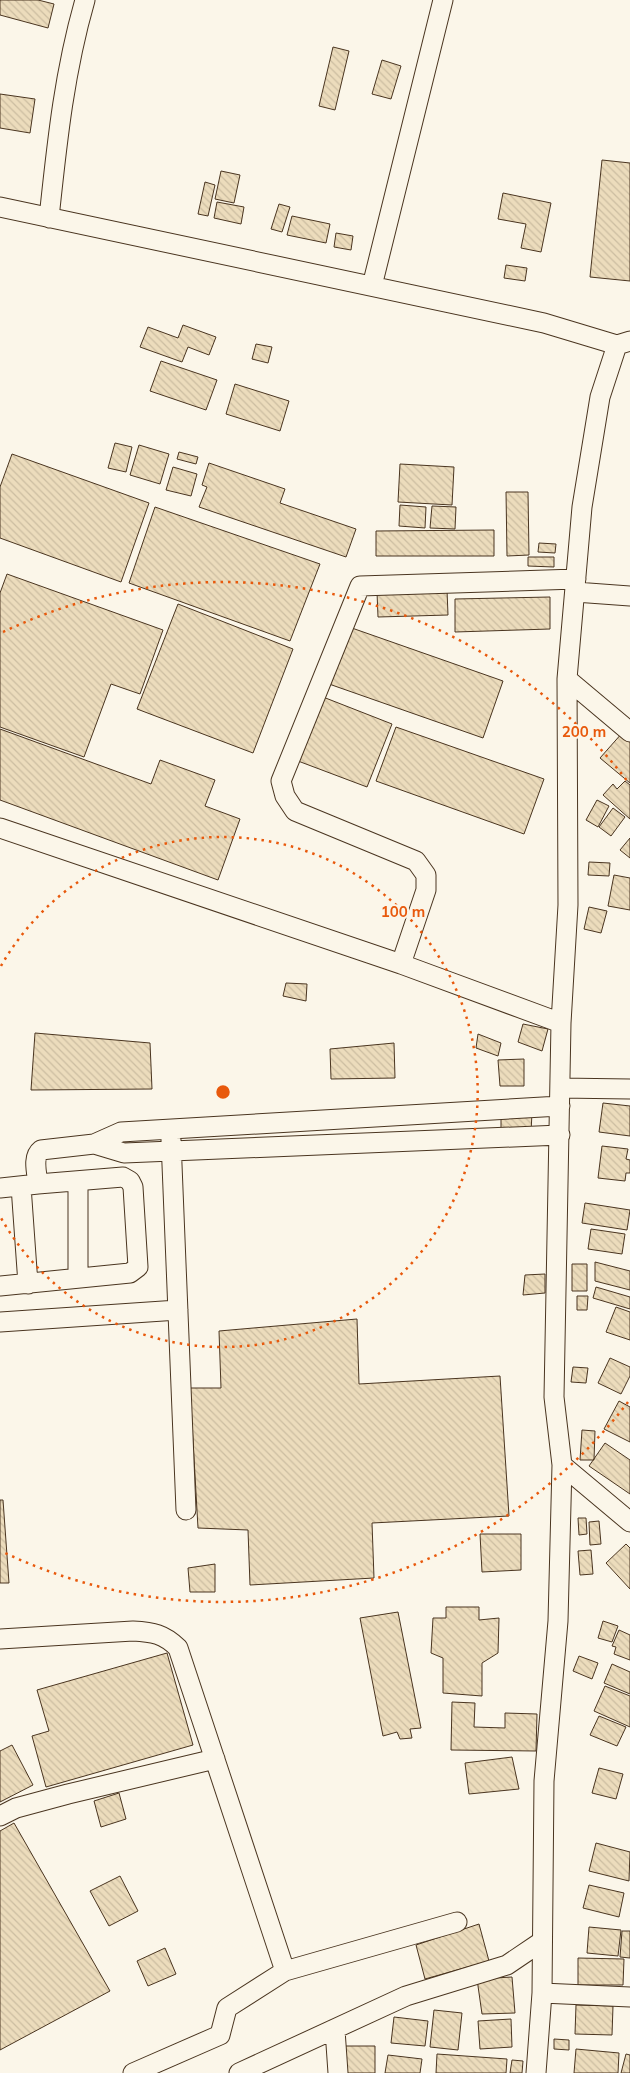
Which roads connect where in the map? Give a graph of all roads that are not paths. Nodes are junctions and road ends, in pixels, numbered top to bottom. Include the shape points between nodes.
1 (85, 0) edge
2 (443, 0) edge
3 (0, 207) edge
4 (49, 218) junction
5 (372, 286) junction
6 (624, 343) edge
7 (576, 586) junction
8 (630, 596) edge
9 (568, 679) junction
10 (630, 732) edge
11 (0, 828) edge
12 (401, 964) junction
13 (561, 1023) junction
14 (630, 1089) edge
15 (560, 1097) junction
16 (482, 1111) junction
17 (359, 1118) junction
18 (170, 1129) junction
19 (560, 1136) junction
20 (484, 1138) junction
21 (361, 1143) junction
22 (94, 1144) junction
23 (171, 1151) junction
24 (78, 1181) junction
25 (29, 1185) junction
26 (0, 1188) edge
27 (78, 1278) junction
28 (28, 1284) junction
29 (0, 1286) edge
30 (178, 1310) junction
31 (0, 1322) edge
32 (562, 1465) junction
33 (186, 1510) dead end
34 (630, 1522) edge
35 (0, 1638) edge
36 (215, 1759) junction
37 (0, 1816) edge
38 (456, 1922) dead end
39 (541, 1942) junction
40 (285, 1971) junction
41 (542, 1993) junction
42 (630, 1997) edge
43 (335, 2030) junction
44 (133, 2073) edge
45 (239, 2073) edge
46 (338, 2073) edge
47 (536, 2073) edge

1 - 4 street via 62,98
2 - 5 street
3 - 4 street
4 - 5 street
5 - 6 street
6 - 7 street via 600,397 582,508
7 - 8 street
7 - 9 street
7 - 12 street via 360,586 281,781 285,796 295,811 416,861 426,875 426,890
9 - 10 street
9 - 13 street via 568,905
11 - 12 street
12 - 13 street
13 - 15 street
14 - 15 street
15 - 16 street
15 - 19 street
16 - 17 street
16 - 20 street
17 - 18 street
17 - 21 street
18 - 22 street via 121,1132
18 - 23 street
19 - 20 street
19 - 32 street via 554,1397
20 - 21 street
21 - 23 street
22 - 23 street via 124,1153
22 - 25 street via 41,1150 37,1153
23 - 30 street
24 - 25 street
24 - 27 street
24 - 27 street via 123,1178 130,1181 138,1267 130,1273
25 - 26 street
25 - 28 street
27 - 28 street
28 - 29 street
30 - 31 street
30 - 33 street
32 - 34 street
32 - 39 street via 558,1621 544,1781
35 - 36 street via 133,1631 155,1632 169,1638 178,1648
36 - 37 street via 16,1808
36 - 40 street
38 - 40 street
39 - 41 street
39 - 43 street via 507,1965 406,1996
40 - 44 street via 227,2008 220,2035
41 - 42 street
41 - 47 street
43 - 45 street
43 - 46 street

